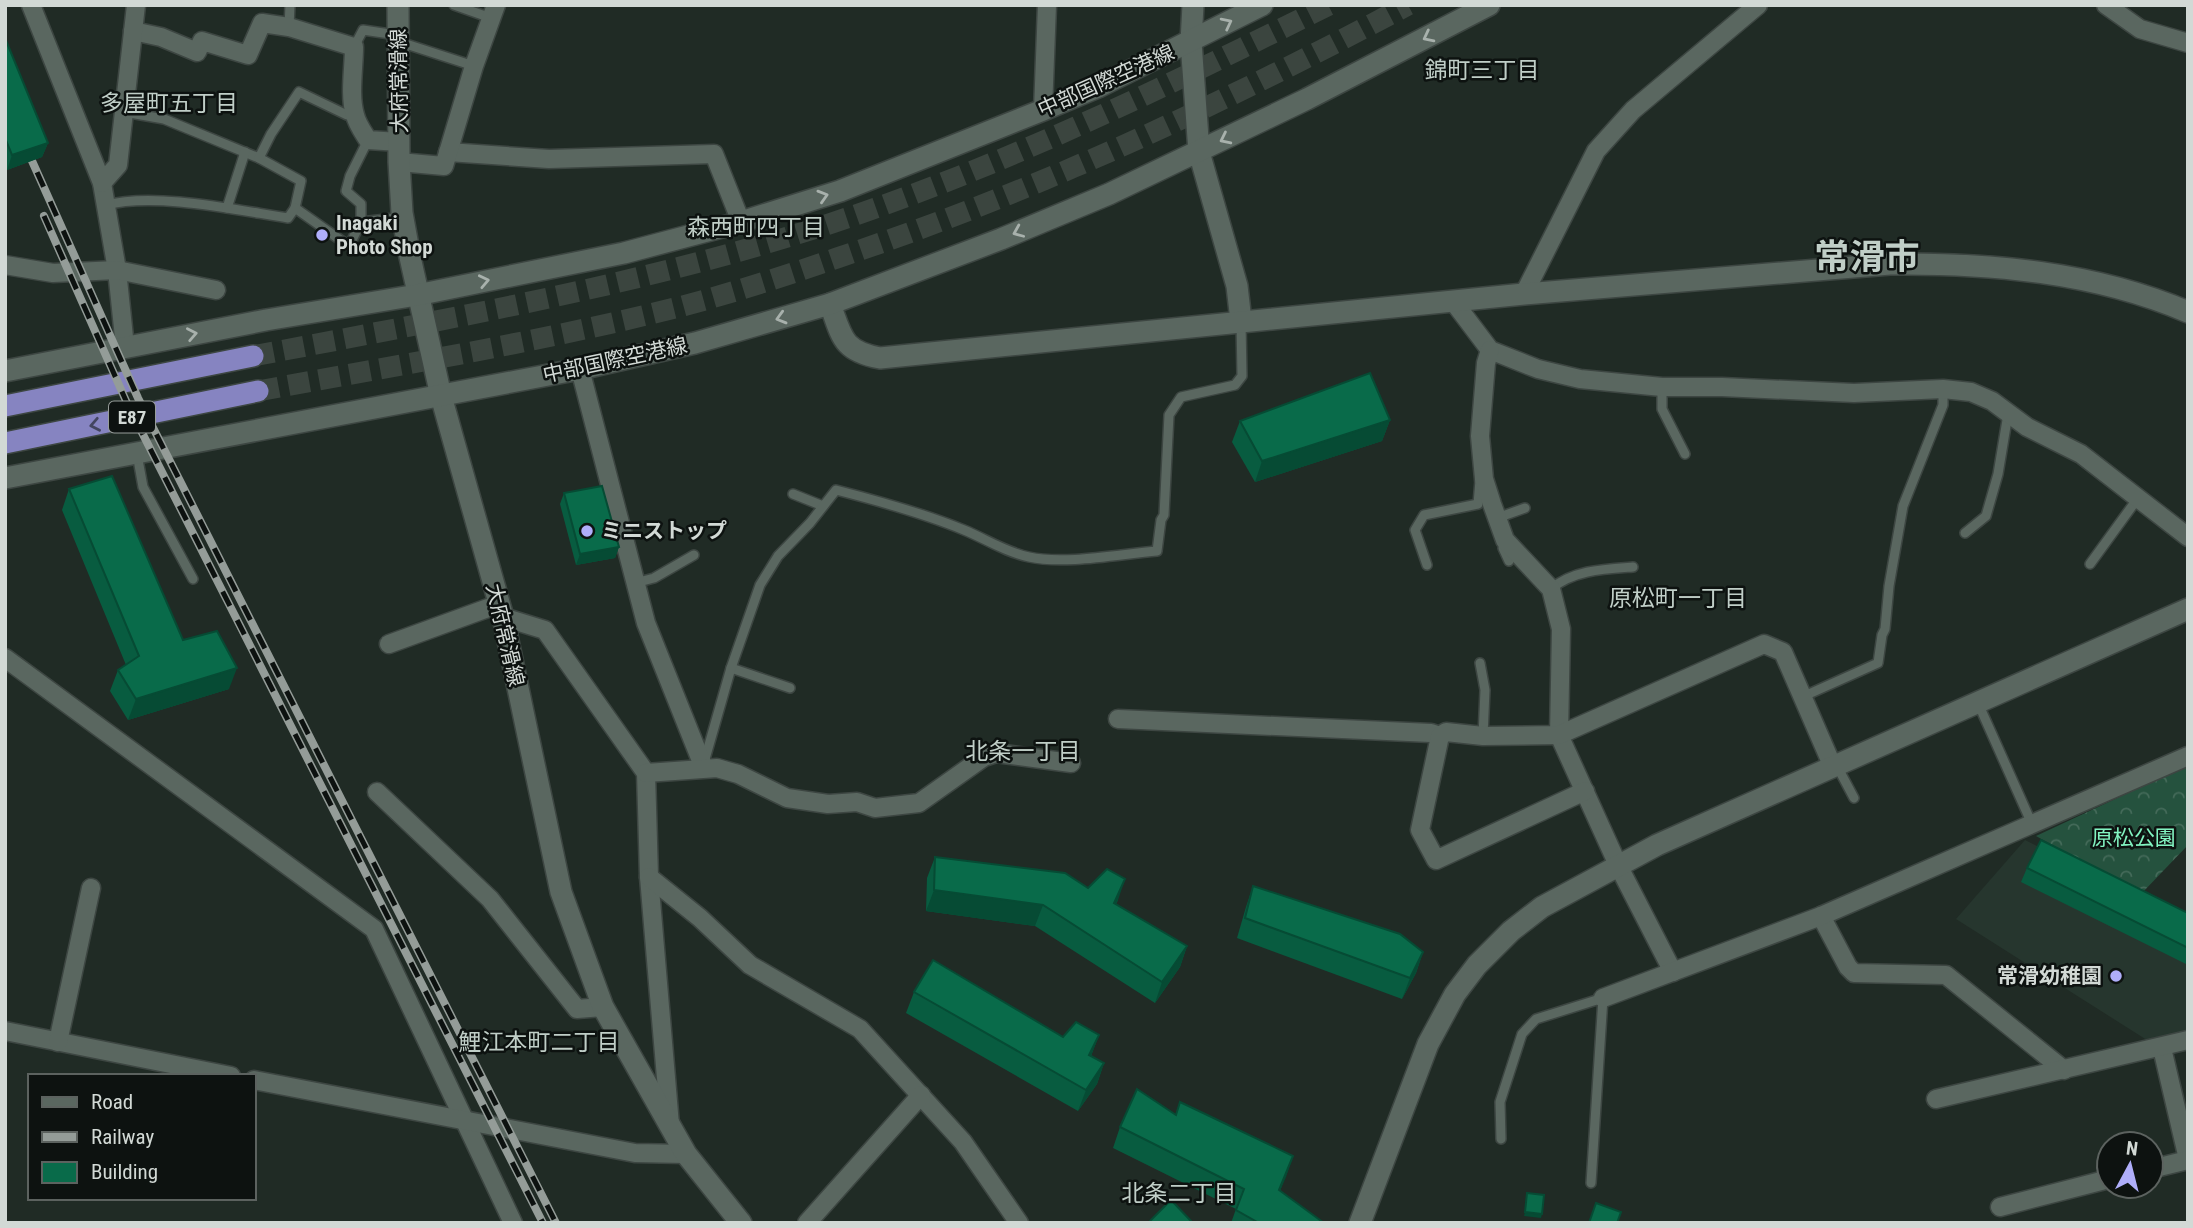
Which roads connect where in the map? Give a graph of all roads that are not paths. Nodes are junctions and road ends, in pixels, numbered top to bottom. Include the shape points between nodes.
1 (31, 5) edge
2 (136, 5) edge
3 (290, 5) edge
4 (398, 5) edge
5 (454, 5) edge
6 (1047, 5) edge
7 (1193, 5) edge
8 (1262, 5) edge
9 (1489, 5) edge
10 (1758, 5) edge
11 (2106, 5) edge
12 (494, 12) edge
13 (289, 27) junction
14 (133, 31) junction
15 (398, 39) junction
16 (1191, 42) junction
17 (2188, 43) edge
18 (354, 47) junction
19 (474, 66) junction
20 (1043, 110) junction
21 (124, 112) junction
22 (355, 115) junction
23 (368, 140) junction
24 (245, 152) junction
25 (399, 152) junction
26 (448, 152) junction
27 (1199, 152) junction
28 (259, 158) junction
29 (102, 183) junction
30 (106, 205) junction
31 (228, 208) junction
32 (295, 208) junction
33 (403, 217) junction
34 (361, 222) junction
35 (741, 222) junction
36 (5, 265) edge
37 (117, 270) junction
38 (216, 290) dead end
39 (1524, 294) junction
40 (417, 295) junction
41 (1453, 302) junction
42 (830, 304) junction
43 (2188, 312) edge
44 (1241, 321) junction
45 (125, 347) junction
46 (1490, 350) junction
47 (253, 356) tunnel mouth
48 (580, 369) junction
49 (5, 371) edge
50 (1662, 387) junction
51 (1943, 389) junction
52 (258, 391) tunnel mouth
53 (440, 396) junction
54 (5, 406) edge
55 (2011, 415) junction
56 (5, 443) edge
57 (136, 452) junction
58 (1685, 454) dead end
59 (5, 478) edge
60 (1484, 479) junction
61 (793, 494) dead end
62 (2138, 498) junction
63 (823, 506) junction
64 (1525, 508) dead end
65 (1497, 518) junction
66 (1965, 533) dead end
67 (2188, 537) edge
68 (1505, 540) junction
69 (694, 555) dead end
70 (1509, 561) dead end
71 (2090, 564) dead end
72 (1427, 565) dead end
73 (1633, 567) dead end
74 (193, 579) dead end
75 (635, 583) junction
76 (1551, 589) junction
77 (2188, 608) edge
78 (501, 610) junction
79 (389, 644) dead end
80 (5, 658) edge
81 (1479, 663) dead end
82 (731, 668) junction
83 (790, 688) dead end
84 (1802, 697) junction
85 (1978, 703) junction
86 (1118, 719) dead end
87 (1559, 735) junction
88 (1440, 736) junction
89 (1483, 736) junction
90 (2188, 756) edge
91 (1071, 763) dead end
92 (1835, 767) junction
93 (704, 768) junction
94 (646, 773) junction
95 (1585, 791) junction
96 (377, 792) dead end
97 (1854, 798) dead end
98 (2032, 824) junction
99 (1618, 865) junction
100 (649, 877) junction
101 (91, 888) dead end
102 (1821, 916) junction
103 (1673, 972) junction
104 (1603, 998) junction
105 (603, 1007) junction
106 (5, 1031) edge
107 (2188, 1040) edge
108 (58, 1042) junction
109 (2162, 1048) junction
110 (2064, 1070) junction
111 (221, 1074) edge
112 (256, 1080) edge
113 (920, 1095) junction
114 (1936, 1099) dead end
115 (466, 1122) junction
116 (671, 1128) junction
117 (1501, 1139) dead end
118 (686, 1154) junction
119 (2188, 1159) edge
120 (2165, 1165) edge
121 (1591, 1183) dead end
122 (2095, 1183) edge
123 (2000, 1207) dead end
124 (513, 1223) edge
125 (741, 1223) edge
126 (807, 1223) edge
127 (1019, 1223) edge
128 (1360, 1223) edge

1 - 29 street
2 - 14 street
3 - 13 lane
4 - 15 main road, 大府常滑線
5 - 12 lane
6 - 20 street
7 - 16 main road
16 -> 8 main road, 中部国際空港線
9 -> 27 main road, 中部国際空港線
10 - 39 street via 1633,110 1596,151
11 - 17 street via 2140,29
12 - 19 street
13 - 14 street via 262,23 248,55 202,41 197,52
13 - 18 street
14 - 21 street
15 - 18 lane via 363,30
15 - 19 lane
15 - 25 main road, 大府常滑線
16 - 20 main road, 中部国際空港線
16 - 27 main road, 中部国際空港線
18 - 22 street
19 - 26 street
35 -> 20 main road, 中部国際空港線 via 840,191
21 - 24 lane via 164,119
21 - 29 street via 118,165
22 - 23 street
22 - 28 lane via 299,92
23 - 25 street
23 - 34 lane via 346,191 361,204
24 - 28 lane
24 - 31 lane
25 - 26 street via 444,166
25 - 33 main road, 大府常滑線
26 - 35 street via 549,159 714,154
27 -> 42 main road, 中部国際空港線 via 1001,239
27 - 44 main road via 1237,286
28 - 32 lane via 301,181
29 - 30 street
30 - 31 lane via 139,201
30 - 37 street
31 - 32 lane via 288,218
32 - 34 lane via 349,246
33 - 34 lane
33 - 40 main road, 大府常滑線
40 -> 35 main road, 中部国際空港線 via 624,253
36 - 37 street via 53,272
37 - 38 street
37 - 45 street
39 - 41 main road
39 - 43 main road via 1877,265 1944,264 2057,274
45 -> 40 main road, 中部国際空港線
40 - 53 main road, 大府常滑線
41 - 44 main road
41 - 46 street
42 - 44 main road via 844,340 859,355 880,358
42 -> 48 main road, 中部国際空港線
44 - 63 lane via 1242,376 1235,385 1181,397 1169,415 1164,515 1157,551 1055,560 1029,557 965,530 836,490
45 - 49 main road, 中部国際空港線
46 - 50 street via 1580,379
46 - 60 street via 1480,436
47 - 54 highway, E87
48 - 53 main road, 中部国際空港線
48 - 75 street
50 - 51 street via 1854,393
50 - 58 lane via 1662,409
51 - 55 street via 1971,392
51 - 84 lane via 1943,405 1903,506 1878,663
52 -> 56 highway, E87
53 - 57 main road, 中部国際空港線
53 - 78 main road, 大府常滑線
55 - 62 street via 2081,454
55 - 66 lane via 1986,516
57 - 59 main road, 中部国際空港線
57 - 74 lane via 143,487
60 - 65 street
60 - 72 lane via 1479,480 1478,504 1424,515 1415,530
61 - 63 lane
62 - 67 street
62 - 71 lane
63 - 82 lane via 778,556 760,585
64 - 65 lane
65 - 68 street
68 - 70 lane
68 - 76 street
69 - 75 lane via 654,578
73 - 76 lane via 1564,578
75 - 93 street via 646,623
76 - 87 street via 1561,629
77 - 85 main road
78 - 79 street
78 - 94 street via 545,629
78 - 105 main road, 大府常滑線 via 561,892
80 - 115 street via 374,929
81 - 89 lane via 1485,690
82 - 83 lane
82 - 93 lane
84 - 87 street via 1783,652 1764,645
84 - 92 street
85 - 92 main road
85 - 98 lane
86 - 88 street
87 - 89 street
87 - 95 street
88 - 89 street via 1446,732
88 - 95 street via 1420,830 1436,860
90 - 98 street
91 - 93 street via 996,753 919,803 875,808 857,802 787,799 738,774
92 - 97 lane
92 - 99 main road
93 - 94 street
94 - 100 street
95 - 99 street
96 - 105 street via 490,899 577,1009
98 - 102 street
99 - 103 street
99 - 128 main road via 1542,907 1511,931 1455,994 1428,1044
100 - 113 street via 750,965 860,1029
100 - 116 street
101 - 108 street
102 - 103 street
102 - 110 street via 1854,973 1946,975
103 - 104 street
104 - 117 lane via 1536,1019 1522,1034 1500,1102
104 - 121 lane
105 - 116 main road, 大府常滑線
106 - 108 street
107 - 109 street
108 - 111 street
109 - 110 street
109 - 119 street
110 - 114 street
112 - 115 street
113 - 126 street
113 - 127 street via 963,1142
115 - 118 street via 635,1153
115 - 124 street
116 - 118 main road, 大府常滑線
118 - 125 main road, 大府常滑線
119 - 120 street
122 - 123 street

